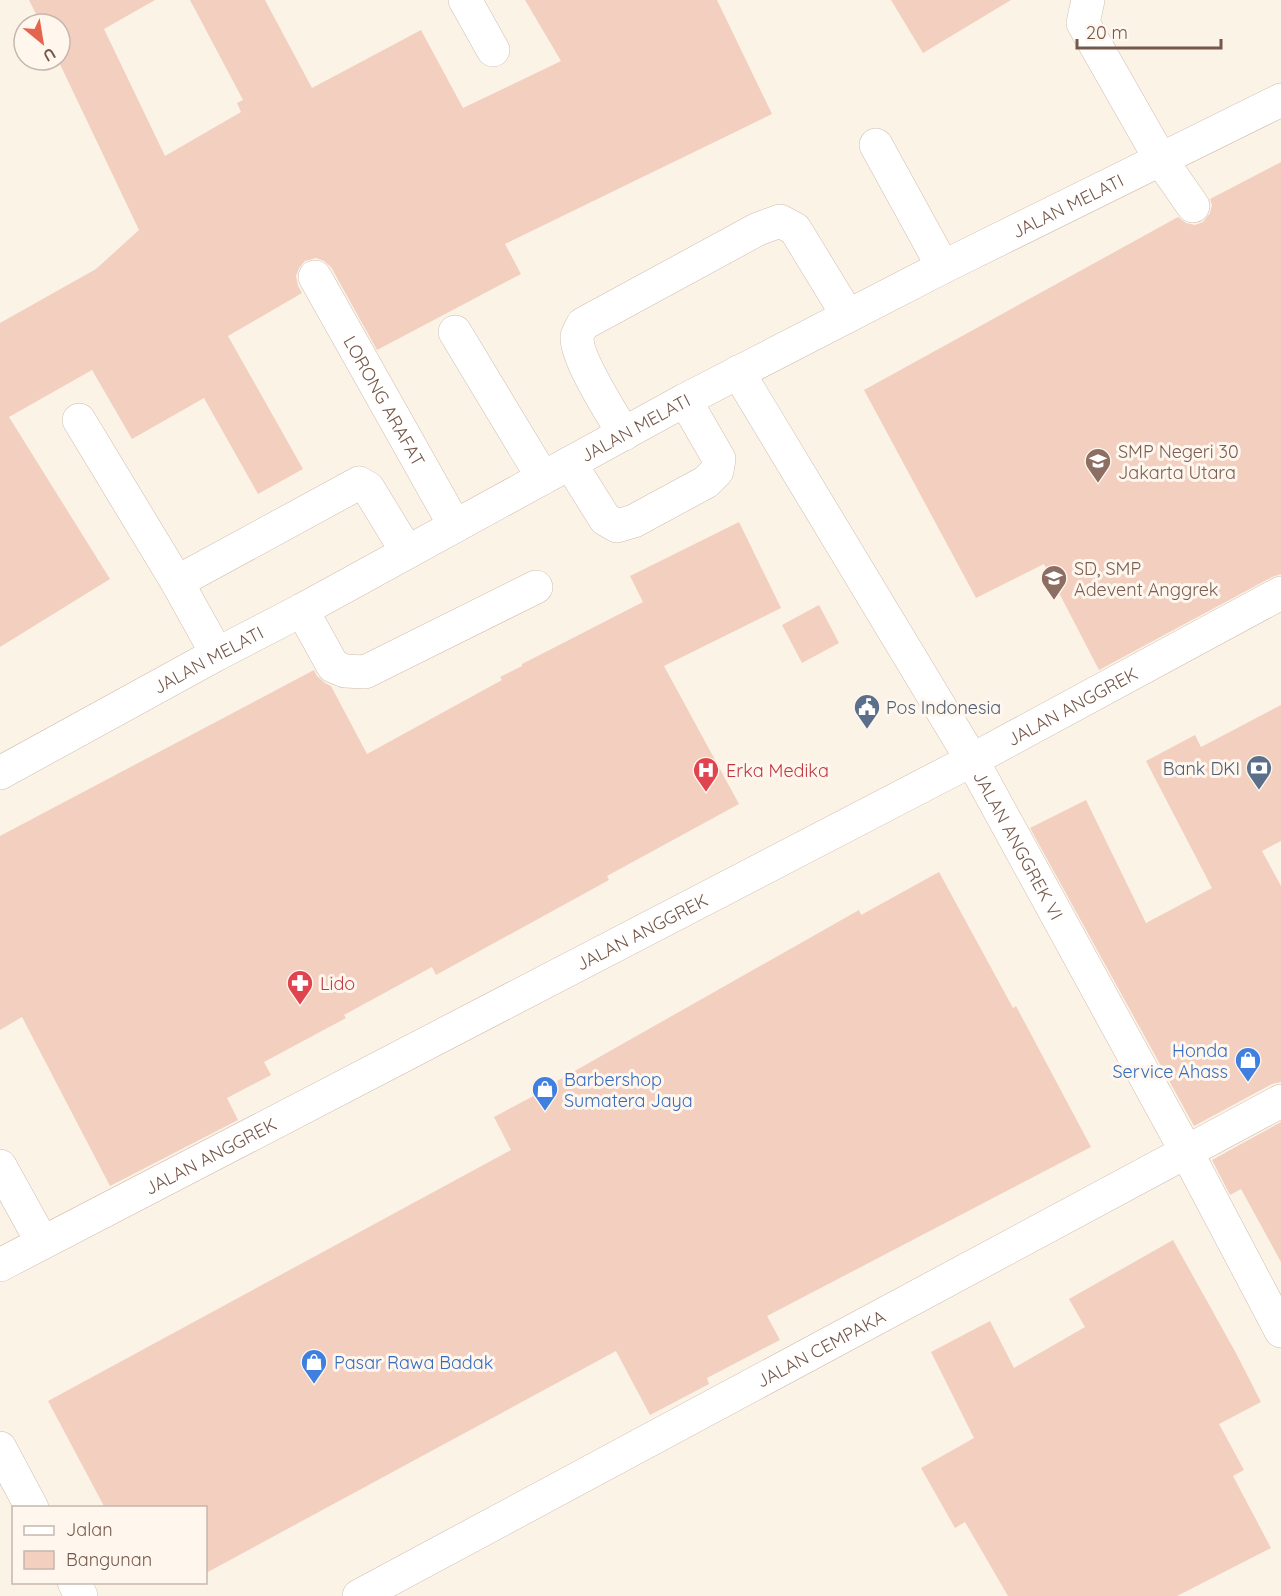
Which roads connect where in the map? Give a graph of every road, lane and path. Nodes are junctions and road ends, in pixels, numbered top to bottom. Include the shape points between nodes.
1 (465, 0) edge
2 (1088, 0) edge
3 (494, 50) dead end
4 (1281, 100) edge
5 (876, 146) dead end
6 (1161, 160) junction
7 (1192, 206) dead end
8 (943, 267) junction
9 (315, 277) dead end
10 (848, 316) junction
11 (455, 332) dead end
12 (738, 372) junction
13 (685, 400) junction
14 (79, 420) dead end
15 (624, 434) junction
16 (557, 471) junction
17 (455, 526) junction
18 (407, 552) junction
19 (177, 582) junction
20 (536, 587) dead end
21 (1281, 593) edge
22 (302, 610) junction
23 (217, 654) junction
24 (972, 760) junction
25 (0, 773) edge
26 (1281, 1101) edge
27 (1186, 1151) junction
28 (0, 1166) edge
29 (42, 1242) junction
30 (0, 1265) edge
31 (1281, 1331) edge
32 (0, 1448) edge
33 (31, 1506) edge
34 (359, 1596) edge

1 - 3 street
2 - 6 street via 1083,23
4 - 6 street, JALAN MELATI
5 - 8 street
6 - 7 street
6 - 8 street, JALAN MELATI
8 - 10 street, JALAN MELATI
9 - 17 street, LORONG ARAFAT
10 - 12 street, JALAN MELATI
10 - 15 street via 795,229 780,221 758,229 583,324 577,334 579,350
11 - 16 street
12 - 13 street, JALAN MELATI
12 - 24 street, JALAN ANGGREK VI
13 - 15 street, JALAN MELATI
13 - 16 street via 719,459 717,471 706,482 634,521 617,526
14 - 19 street
15 - 16 street, JALAN MELATI
16 - 17 street, JALAN MELATI
17 - 18 street, JALAN MELATI
18 - 19 street via 368,488 359,483
18 - 22 street, JALAN MELATI
19 - 23 street
20 - 22 street via 365,672 333,666
21 - 24 street, JALAN ANGGREK
22 - 23 street, JALAN MELATI
23 - 25 street, JALAN MELATI
24 - 27 street, JALAN ANGGREK VI
24 - 29 street, JALAN ANGGREK
26 - 27 street, JALAN CEMPAKA
27 - 31 street, JALAN ANGGREK VI
27 - 34 street, JALAN CEMPAKA
28 - 29 street
29 - 30 street, JALAN ANGGREK
32 - 33 street

